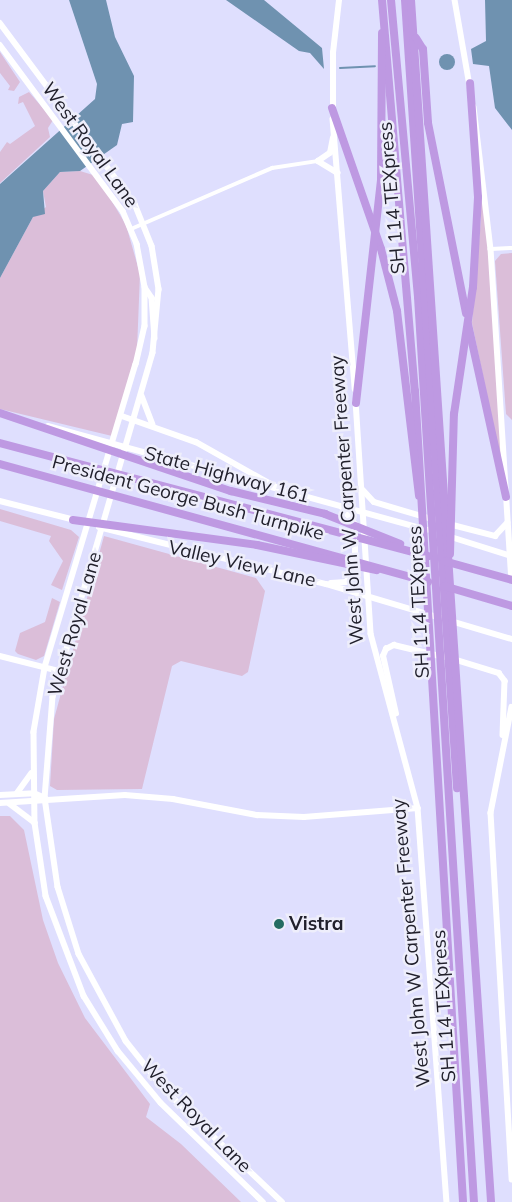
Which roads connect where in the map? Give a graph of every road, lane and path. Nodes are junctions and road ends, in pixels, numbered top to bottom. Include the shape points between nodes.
1 (339, 0) edge
2 (382, 0) edge
3 (391, 0) edge
4 (405, 0) edge
5 (411, 0) edge
6 (455, 0) edge
7 (0, 23) edge
8 (384, 26) junction
9 (415, 36) junction
10 (0, 45) edge
11 (470, 83) junction
12 (332, 108) junction
13 (335, 130) junction
14 (318, 161) junction
15 (338, 173) junction
16 (144, 225) junction
17 (131, 229) junction
18 (512, 248) edge
19 (492, 250) junction
20 (145, 287) junction
21 (156, 339) junction
22 (143, 392) junction
23 (356, 403) junction
24 (0, 413) edge
25 (122, 416) junction
26 (134, 419) junction
27 (504, 422) junction
28 (512, 422) edge
29 (153, 424) junction
30 (0, 443) edge
31 (0, 464) edge
32 (362, 488) junction
33 (284, 491) junction
34 (506, 497) junction
35 (0, 501) edge
36 (421, 502) junction
37 (337, 505) junction
38 (362, 512) junction
39 (69, 518) junction
40 (508, 522) junction
41 (426, 556) junction
42 (511, 556) edge
43 (395, 572) junction
44 (448, 578) junction
45 (512, 580) edge
46 (326, 584) junction
47 (367, 596) junction
48 (512, 606) edge
49 (512, 639) edge
50 (0, 656) edge
51 (45, 668) junction
52 (59, 671) junction
53 (512, 707) edge
54 (396, 721) junction
55 (503, 737) junction
56 (33, 768) junction
57 (17, 793) junction
58 (34, 793) junction
59 (0, 795) edge
60 (46, 798) junction
61 (34, 801) junction
62 (3, 803) edge
63 (418, 808) junction
64 (463, 809) junction
65 (35, 823) junction
66 (459, 992) junction
67 (99, 996) junction
68 (87, 1001) junction
69 (459, 1143) junction
70 (512, 1179) edge
71 (263, 1202) edge
72 (282, 1202) edge
73 (447, 1202) edge
74 (463, 1202) edge
75 (474, 1202) edge
76 (491, 1202) edge

1 - 12 main road, West John W Carpenter Freeway
2 - 8 highway, West John W Carpenter Freeway
3 - 66 highway, SH 114 TEXpress via 418,297
4 - 64 highway, SH 114 TEXpress via 446,638 458,799
5 - 9 highway
6 - 11 main road
7 - 16 main road, West Royal Lane via 107,165
8 - 23 highway via 379,42 384,129 381,180
8 - 36 highway, West John W Carpenter Freeway
9 - 34 highway via 423,49 428,123
9 - 44 highway
10 - 17 main road, West Royal Lane via 96,172
11 - 19 main road via 483,156
11 - 44 highway via 478,197 473,287 454,414
12 - 13 main road, West John W Carpenter Freeway
12 - 36 highway via 393,294 415,488
13 - 14 main road via 330,153
13 - 15 main road, West John W Carpenter Freeway
14 - 15 main road
14 - 16 street via 272,168
15 - 23 main road, West John W Carpenter Freeway
16 - 17 street
16 - 21 main road, West Royal Lane via 159,289
17 - 20 main road, West Royal Lane
18 - 19 street
19 - 27 main road
20 - 21 main road via 152,298
20 - 25 main road, West Royal Lane via 145,326
21 - 22 main road, West Royal Lane
22 - 26 main road, West Royal Lane
22 - 29 main road via 144,408
23 - 32 main road, West John W Carpenter Freeway
24 - 33 main road, State Highway 161
24 - 41 highway via 146,463 325,514
25 - 26 main road
25 - 51 main road, West Royal Lane
26 - 29 main road
26 - 52 main road, West Royal Lane
27 - 28 main road
27 - 34 main road
29 - 33 main road via 196,442
30 - 41 highway, President George Bush Turnpike via 325,526
31 - 43 highway, President George Bush Turnpike
32 - 38 main road, West John W Carpenter Freeway
32 - 40 main road via 368,498 387,506 485,534 500,534
33 - 37 main road, State Highway 161
34 - 40 main road
35 - 39 main road, Valley View Lane
36 - 69 highway, West John W Carpenter Freeway
37 - 38 main road, State Highway 161
37 - 46 main road via 350,514 355,525 355,570 346,582
38 - 42 main road, State Highway 161
38 - 47 main road, West John W Carpenter Freeway
39 - 43 highway via 257,545
39 - 46 main road, Valley View Lane via 124,535
40 - 42 main road
41 - 45 highway, President George Bush Turnpike
42 - 45 main road
43 - 48 highway, President George Bush Turnpike
44 - 64 highway
46 - 47 main road, Valley View Lane
47 - 49 main road, Valley View Lane
47 - 54 main road, West John W Carpenter Freeway via 378,672
50 - 51 main road
51 - 52 main road
51 - 56 main road, West Royal Lane via 34,732
52 - 60 main road, West Royal Lane via 47,730
53 - 55 main road
54 - 55 main road via 383,656 394,645 491,670 505,680
54 - 63 main road, West John W Carpenter Freeway
55 - 70 main road via 491,813 491,849
56 - 57 main road
56 - 58 main road, West Royal Lane
57 - 58 main road
57 - 59 main road
58 - 60 main road
58 - 61 main road, West Royal Lane
60 - 61 main road
60 - 63 main road via 164,798 280,816
60 - 67 main road, West Royal Lane via 51,854 65,913
61 - 62 main road
61 - 65 main road, West Royal Lane
62 - 65 main road
63 - 73 main road, West John W Carpenter Freeway
64 - 76 highway
65 - 68 main road, West Royal Lane via 47,903
66 - 69 highway via 464,1130
66 - 75 highway, SH 114 TEXpress
67 - 68 main road
67 - 72 main road, West Royal Lane via 156,1079
68 - 71 main road, West Royal Lane via 145,1085
69 - 74 highway, West John W Carpenter Freeway

